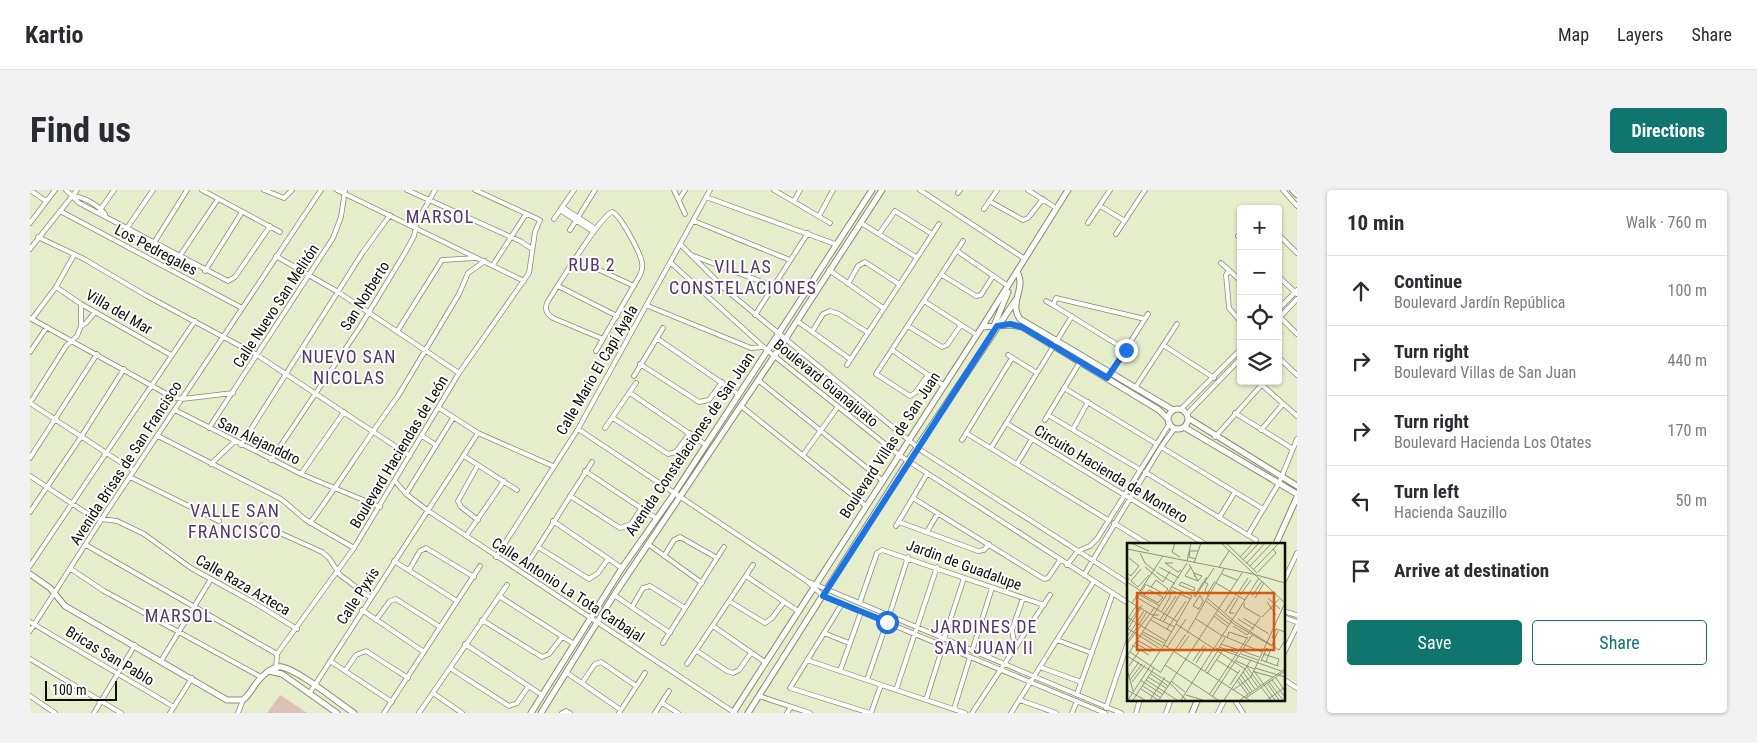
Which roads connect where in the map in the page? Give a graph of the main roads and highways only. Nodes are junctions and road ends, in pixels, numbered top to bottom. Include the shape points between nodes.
1 (1293, 190) edge
2 (1297, 194) edge

1 - 2 main road

